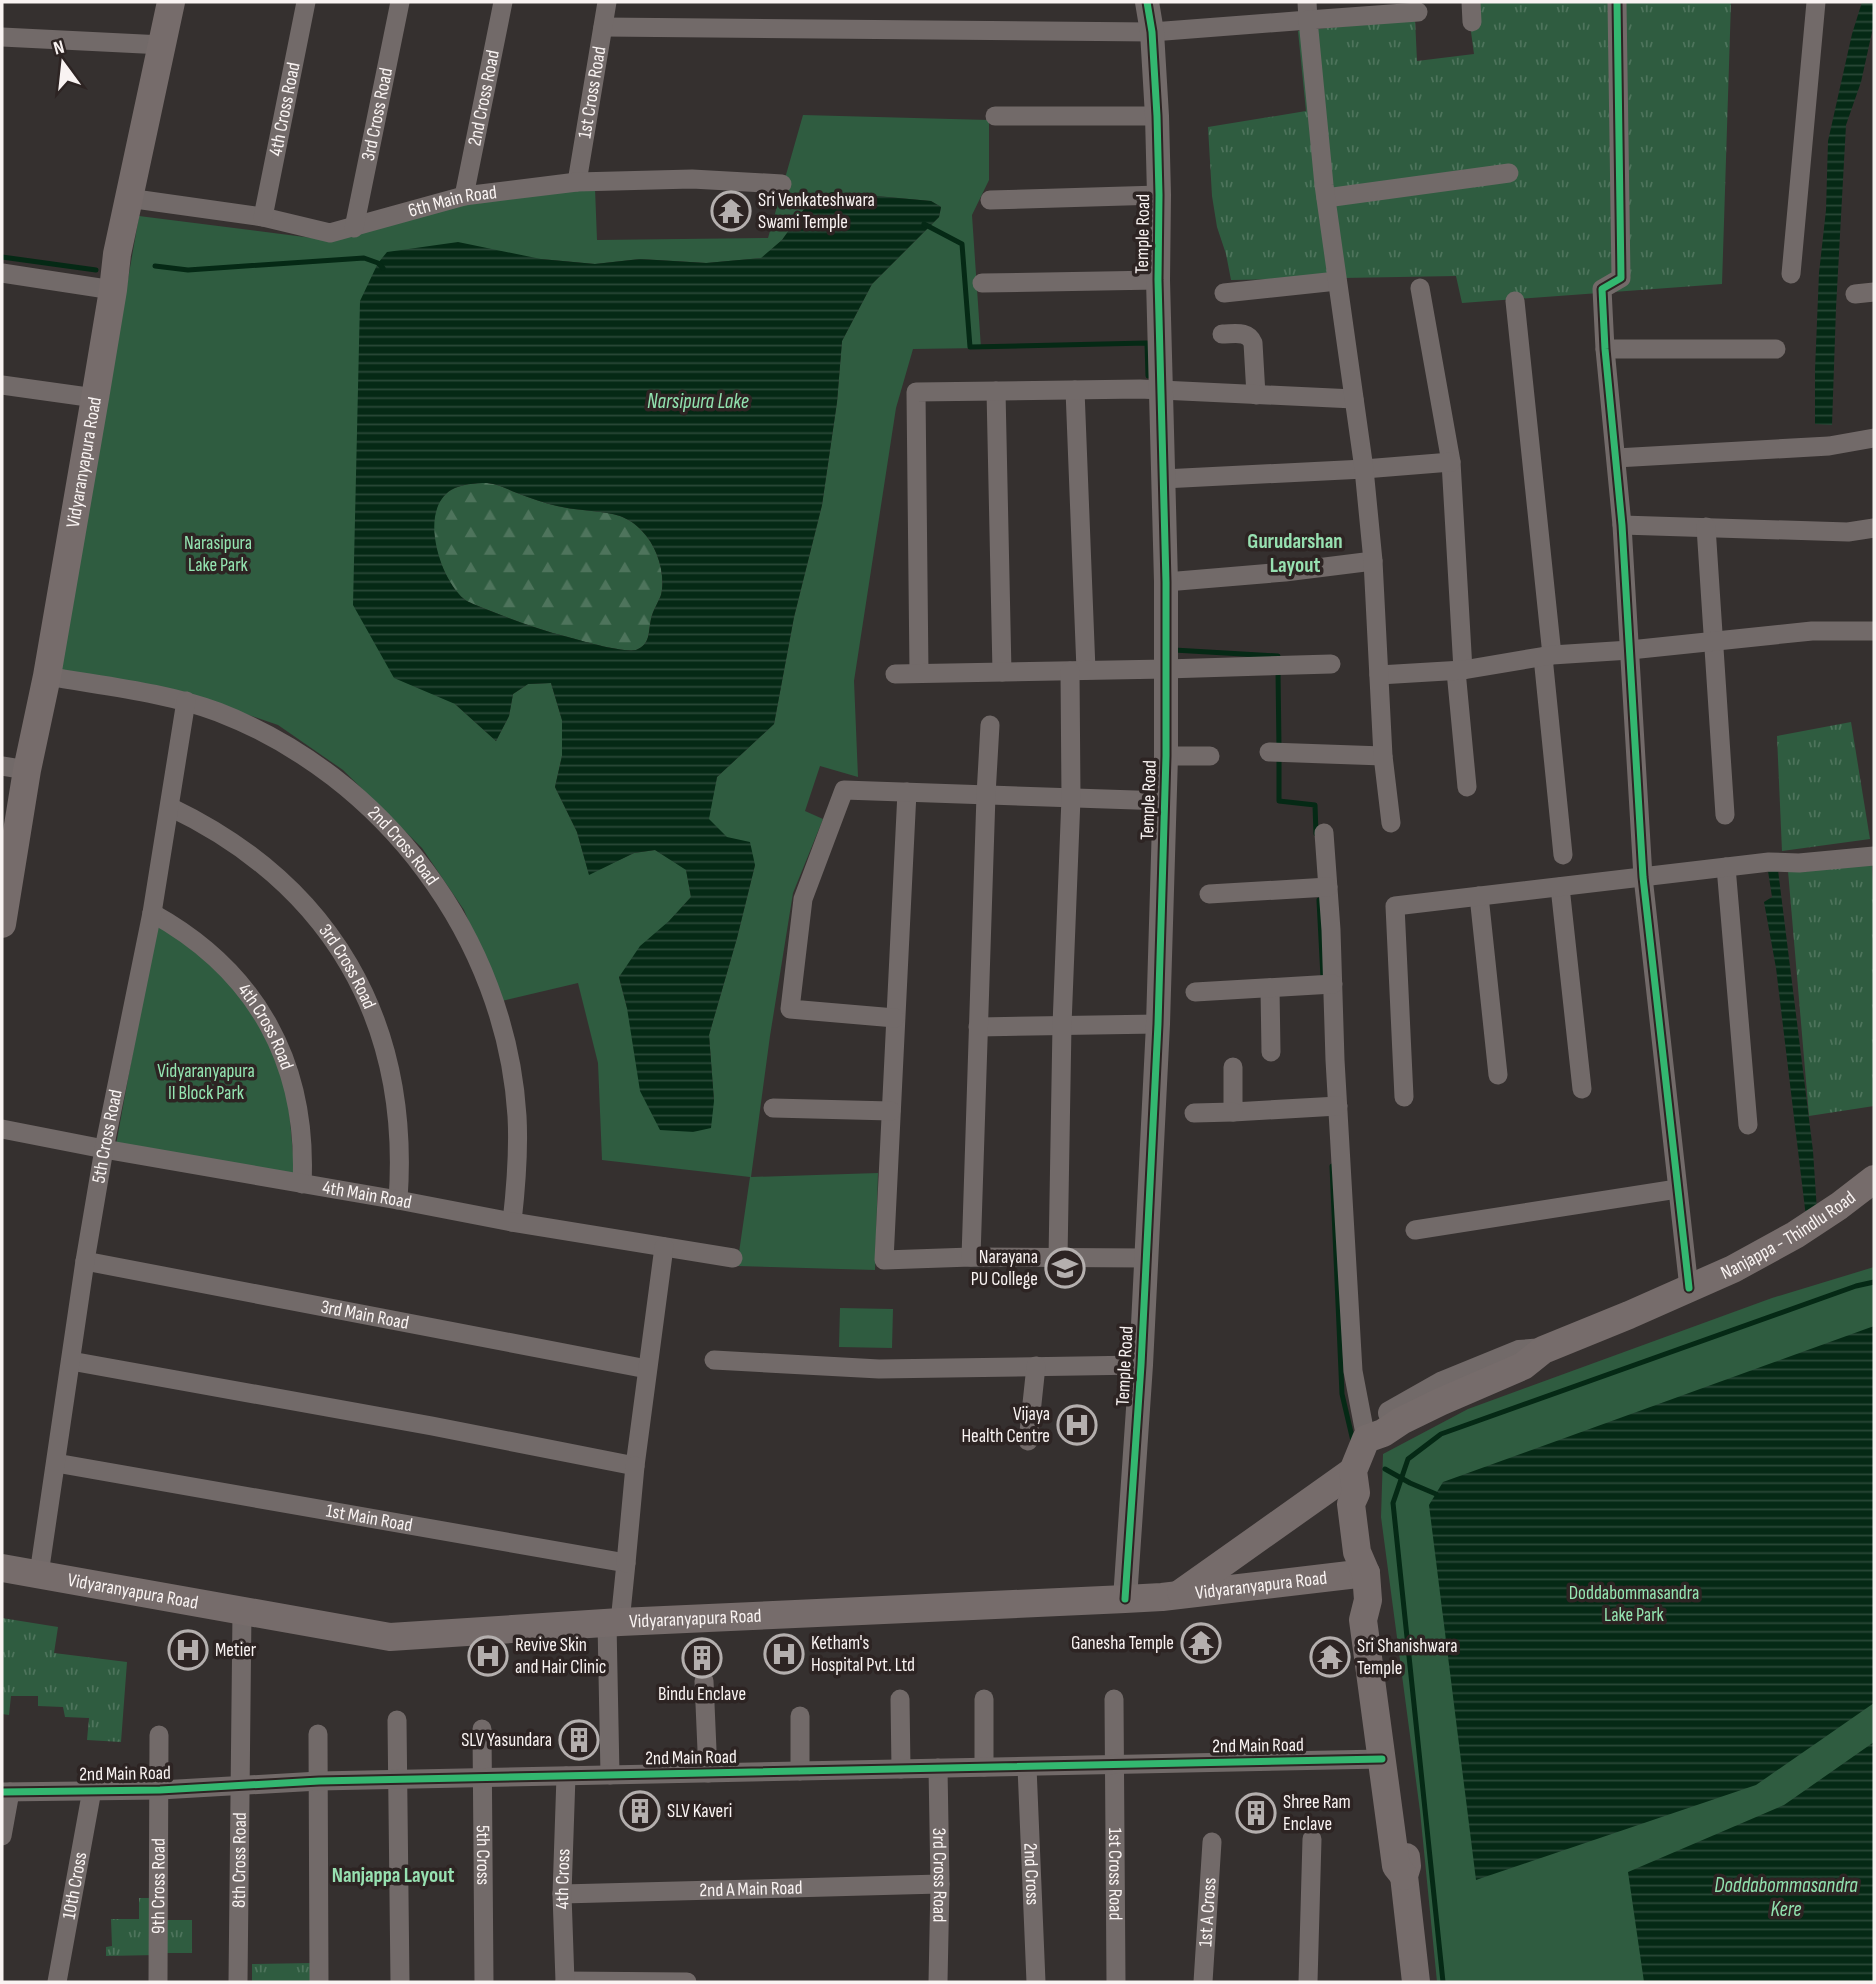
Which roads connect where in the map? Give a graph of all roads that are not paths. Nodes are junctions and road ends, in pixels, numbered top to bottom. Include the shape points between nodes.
1 (170, 2) edge
2 (306, 2) edge
3 (400, 2) edge
4 (503, 2) edge
5 (607, 2) edge
6 (1147, 2) edge
7 (1471, 2) edge
8 (1617, 2) edge
9 (1815, 2) edge
10 (1307, 11) edge
11 (1418, 12) dead end
12 (1472, 22) dead end
13 (603, 26) junction
14 (1152, 32) junction
15 (2, 37) edge
16 (163, 45) junction
17 (995, 116) dead end
18 (1157, 116) junction
19 (1508, 173) dead end
20 (577, 182) junction
21 (782, 184) dead end
22 (1159, 195) junction
23 (464, 196) junction
24 (128, 198) junction
25 (1326, 198) junction
26 (990, 200) dead end
27 (263, 217) junction
28 (354, 228) junction
29 (2, 273) edge
30 (1791, 274) dead end
31 (1158, 280) junction
32 (1337, 281) junction
33 (982, 283) dead end
34 (1420, 288) dead end
35 (113, 290) junction
36 (1224, 293) dead end
37 (1515, 301) dead end
38 (1223, 334) dead end
39 (1605, 349) junction
40 (1776, 349) dead end
41 (2, 385) edge
42 (1075, 390) junction
43 (1152, 390) junction
44 (996, 391) junction
45 (1256, 395) junction
46 (95, 398) junction
47 (1354, 399) junction
48 (1874, 438) edge
49 (1616, 458) junction
50 (1451, 462) junction
51 (1364, 469) junction
52 (1163, 479) junction
53 (1622, 525) junction
54 (1706, 527) junction
55 (1874, 528) edge
56 (1373, 561) junction
57 (1166, 583) junction
58 (1874, 631) edge
59 (1714, 641) junction
60 (1630, 650) junction
61 (1166, 656) junction
62 (1548, 656) junction
63 (1331, 664) dead end
64 (1078, 670) junction
65 (1460, 671) junction
66 (1002, 672) junction
67 (919, 673) junction
68 (895, 674) dead end
69 (1379, 675) junction
70 (47, 676) junction
71 (186, 701) junction
72 (990, 725) dead end
73 (1276, 752) dead end
74 (1166, 756) junction
75 (1210, 756) dead end
76 (1383, 756) junction
77 (14, 768) edge
78 (1467, 787) dead end
79 (907, 792) junction
80 (986, 795) junction
81 (1071, 798) junction
82 (1165, 801) junction
83 (170, 807) junction
84 (1725, 815) dead end
85 (1391, 823) dead end
86 (1324, 833) dead end
87 (1563, 855) dead end
88 (1874, 856) edge
89 (7, 862) edge
90 (1726, 867) junction
91 (1643, 877) junction
92 (1560, 887) junction
93 (1322, 888) junction
94 (1209, 894) dead end
95 (1479, 896) junction
96 (152, 913) junction
97 (2, 924) edge
98 (1326, 984) junction
99 (1270, 988) junction
100 (1195, 992) dead end
101 (895, 1018) junction
102 (1158, 1024) junction
103 (1062, 1025) junction
104 (978, 1027) junction
105 (1271, 1052) dead end
106 (1233, 1067) dead end
107 (1498, 1075) dead end
108 (1582, 1089) dead end
109 (1404, 1097) dead end
110 (1332, 1107) junction
111 (773, 1108) dead end
112 (891, 1111) junction
113 (1233, 1112) junction
114 (1194, 1113) dead end
115 (1748, 1125) dead end
116 (2, 1129) edge
117 (104, 1149) junction
118 (1874, 1179) edge
119 (302, 1184) junction
120 (1676, 1189) junction
121 (398, 1200) junction
122 (512, 1222) junction
123 (1415, 1230) dead end
124 (664, 1248) junction
125 (971, 1257) junction
126 (733, 1258) dead end
127 (1058, 1258) junction
128 (1147, 1258) junction
129 (85, 1261) junction
130 (1689, 1288) junction
131 (714, 1360) dead end
132 (71, 1361) junction
133 (1141, 1365) junction
134 (1036, 1366) junction
135 (647, 1369) junction
136 (1367, 1439) junction
137 (1028, 1441) dead end
138 (56, 1462) junction
139 (635, 1466) junction
140 (1354, 1482) junction
141 (626, 1563) junction
142 (2, 1567) edge
143 (39, 1574) junction
144 (1364, 1575) junction
145 (1179, 1594) junction
146 (1125, 1599) junction
147 (242, 1611) junction
148 (614, 1622) junction
149 (704, 1681) dead end
150 (900, 1699) dead end
151 (984, 1699) dead end
152 (1114, 1699) dead end
153 (800, 1716) dead end
154 (397, 1720) dead end
155 (482, 1729) dead end
156 (318, 1734) dead end
157 (159, 1735) dead end
158 (1382, 1759) junction
159 (1114, 1765) junction
160 (984, 1767) junction
161 (1027, 1767) junction
162 (937, 1768) junction
163 (901, 1769) junction
164 (800, 1771) junction
165 (708, 1773) junction
166 (610, 1775) junction
167 (566, 1776) junction
168 (484, 1777) junction
169 (397, 1779) junction
170 (319, 1781) junction
171 (241, 1786) junction
172 (92, 1790) junction
173 (160, 1790) junction
174 (6, 1792) edge
175 (2, 1836) edge
176 (1312, 1839) dead end
177 (1212, 1842) dead end
178 (1404, 1876) junction
179 (940, 1884) junction
180 (562, 1894) junction
181 (565, 1981) edge
182 (57, 1982) edge
183 (159, 1982) edge
184 (238, 1982) edge
185 (319, 1982) edge
186 (400, 1982) edge
187 (484, 1982) edge
188 (687, 1982) edge
189 (938, 1982) edge
190 (1036, 1982) edge
191 (1116, 1982) edge
192 (1203, 1982) edge
193 (1308, 1982) edge
194 (1416, 1982) edge

1 - 16 main road, Vidyaranyapura Road
2 - 27 street, 4th Cross Road
3 - 28 street, 3rd Cross Road
4 - 23 street, 2nd Cross Road
5 - 13 street, 1st Cross Road
6 - 14 street, Temple Road
7 - 12 street
8 - 39 street via 1621,278 1602,289
9 - 30 street
10 - 11 street
10 - 14 street
10 - 25 street
13 - 14 street
13 - 20 street, 1st Cross Road
14 - 18 street, Temple Road
15 - 16 street
16 - 24 main road, Vidyaranyapura Road
17 - 18 street
18 - 22 street, Temple Road
19 - 25 street
20 - 21 street, 6th Main Road
20 - 23 street, 6th Main Road
22 - 26 street
22 - 31 street, Temple Road
23 - 28 street, 6th Main Road
24 - 27 street, 6th Main Road
24 - 35 main road, Vidyaranyapura Road
25 - 32 street
27 - 28 street, 6th Main Road via 330,233
29 - 35 street
31 - 33 street
31 - 43 street, Temple Road
32 - 36 street
32 - 47 street
34 - 50 street
35 - 46 main road, Vidyaranyapura Road
37 - 62 street
38 - 45 street via 1251,337
39 - 40 street
39 - 49 street
41 - 46 street
42 - 43 street
42 - 44 street
42 - 64 street
43 - 45 street
43 - 52 street, Temple Road
44 - 66 street
44 - 67 street via 916,391
45 - 47 street
46 - 70 main road, Vidyaranyapura Road
47 - 51 street
48 - 49 street via 1829,446
49 - 53 street
50 - 51 street
50 - 65 street
51 - 52 street
51 - 56 street
52 - 57 street, Temple Road
53 - 54 street
53 - 60 street
54 - 55 street via 1848,532
54 - 59 street
56 - 57 street
56 - 69 street
57 - 61 street, Temple Road
58 - 59 street via 1812,631
59 - 60 street
59 - 84 street
60 - 62 street
60 - 91 street
61 - 63 street via 1278,665
61 - 64 street
61 - 74 street, Temple Road
62 - 65 street
62 - 87 street
64 - 66 street
64 - 81 street
65 - 69 street
65 - 78 street
66 - 67 street
67 - 68 street
69 - 76 street
70 - 71 street, 2nd Cross Road
70 - 77 main road, Vidyaranyapura Road
71 - 83 street, 5th Cross Road
71 - 122 street, 2nd Cross Road via 261,732 339,781 413,853 454,912 485,976 506,1044 517,1115
72 - 80 street
73 - 76 street
74 - 75 street
74 - 82 street, Temple Road
76 - 85 street
77 - 89 main road, Vidyaranyapura Road
79 - 80 street
79 - 101 street
79 - 101 street via 844,790 803,899 790,1009
80 - 81 street
80 - 104 street
81 - 82 street
81 - 103 street
82 - 102 street, Temple Road
83 - 96 street, 5th Cross Road
83 - 121 street, 3rd Cross Road via 224,836 273,873 316,917 350,967 376,1022 393,1080 400,1139
86 - 93 street
88 - 90 street
89 - 97 main road, Vidyaranyapura Road
90 - 91 street
90 - 115 street
91 - 92 street
91 - 120 street
92 - 95 street
92 - 108 street
93 - 94 street
93 - 98 street
95 - 107 street
95 - 109 street via 1395,906
96 - 117 street, 5th Cross Road
96 - 119 street, 4th Cross Road via 194,939 230,972 273,1032 298,1106
98 - 99 street
98 - 110 street
99 - 100 street
99 - 105 street
101 - 112 street
102 - 103 street
102 - 128 street, Temple Road
103 - 104 street
103 - 127 street
104 - 125 street
106 - 113 street
110 - 113 street
110 - 136 street via 1353,1371
111 - 112 street
112 - 125 street via 884,1260
113 - 114 street
116 - 117 street, 4th Main Road
117 - 119 street, 4th Main Road
117 - 129 street, 5th Cross Road
118 - 130 main road, Nanjappa - Thindlu Road via 1795,1235
119 - 121 street, 4th Main Road
120 - 123 street
120 - 130 street
121 - 122 street, 4th Main Road
122 - 124 street, 4th Main Road
124 - 126 street, 4th Main Road
124 - 135 street
125 - 127 street
127 - 128 street
128 - 133 street, Temple Road
129 - 132 street, 5th Cross Road
129 - 135 street, 3rd Main Road
130 - 136 main road, Nanjappa - Thindlu Road via 1543,1350 1523,1366
131 - 134 street via 879,1369
132 - 138 street, 5th Cross Road
132 - 139 street
133 - 134 street
133 - 146 street, Temple Road
134 - 137 street
135 - 139 street
136 - 140 main road
138 - 141 street, 1st Main Road
138 - 143 street, 5th Cross Road
139 - 141 street
140 - 144 main road via 1362,1501 1367,1555
140 - 145 main road
141 - 148 street
142 - 143 main road, Vidyaranyapura Road
143 - 147 main road, Vidyaranyapura Road
144 - 145 main road, Vidyaranyapura Road
144 - 158 main road via 1363,1620
144 - 178 main road via 1376,1618 1407,1866
145 - 146 main road, Vidyaranyapura Road
146 - 148 main road, Vidyaranyapura Road
147 - 148 main road, Vidyaranyapura Road via 390,1637
147 - 171 street, 8th Cross Road
148 - 166 street
149 - 165 street
150 - 163 street
151 - 160 street
152 - 159 street
153 - 164 street
154 - 169 street
155 - 168 street, 5th Cross
156 - 170 street
157 - 173 street, 9th Cross Road
158 - 159 street, 2nd Main Road
158 - 178 main road via 1396,1866
159 - 161 street, 2nd Main Road
159 - 191 street, 1st Cross Road
160 - 161 street, 2nd Main Road
160 - 162 street, 2nd Main Road
161 - 190 street, 2nd Cross
162 - 163 street, 2nd Main Road
162 - 179 street, 3rd Cross Road
163 - 164 street, 2nd Main Road
164 - 165 street, 2nd Main Road
165 - 166 street, 2nd Main Road
166 - 167 street, 2nd Main Road
167 - 168 street, 2nd Main Road
167 - 180 street, 4th Cross
168 - 169 street, 2nd Main Road
168 - 187 street, 5th Cross
169 - 170 street, 2nd Main Road
169 - 186 street
170 - 171 street, 2nd Main Road
170 - 185 street
171 - 173 street, 2nd Main Road
171 - 184 street, 8th Cross Road
172 - 173 street, 2nd Main Road
172 - 174 street, 2nd Main Road
172 - 182 street, 10th Cross
173 - 183 street, 9th Cross Road
174 - 175 street
176 - 193 street
177 - 192 street, 1st A Cross
178 - 194 main road
179 - 180 street, 2nd A Main Road
179 - 189 street, 3rd Cross Road
180 - 181 street, 4th Cross
181 - 188 street

